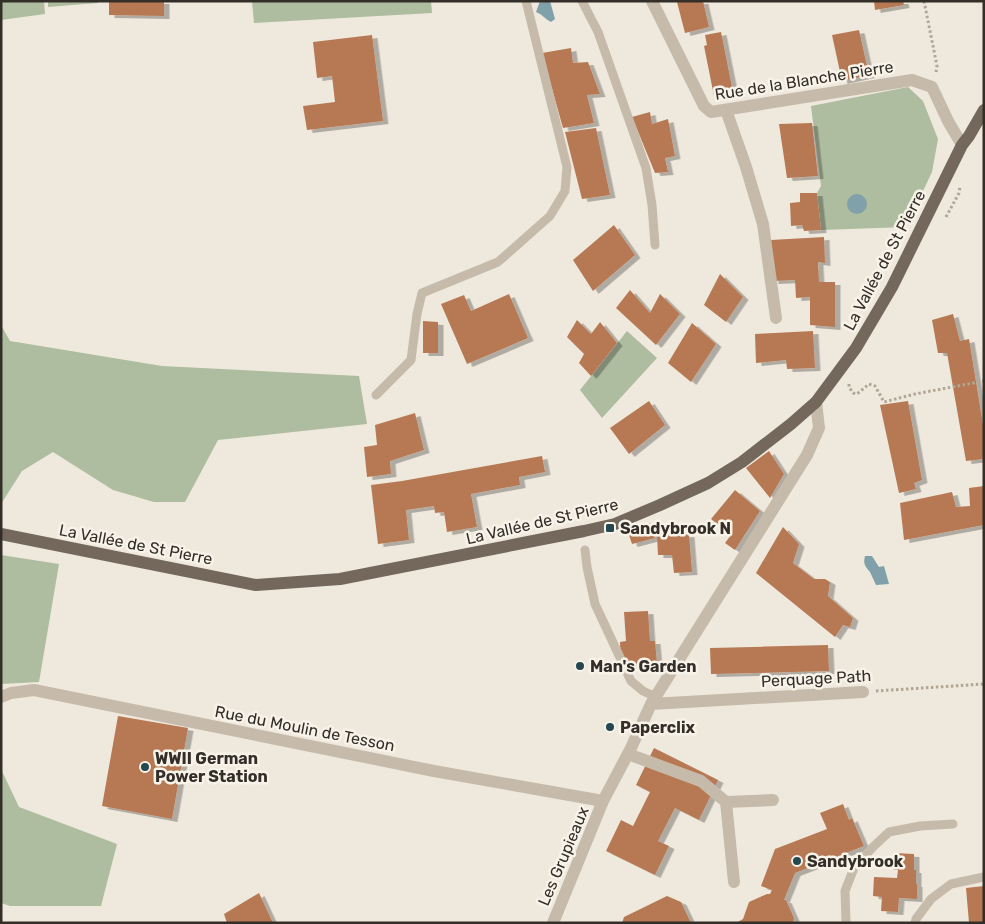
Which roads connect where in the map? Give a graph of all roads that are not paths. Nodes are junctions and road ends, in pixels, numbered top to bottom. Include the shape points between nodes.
1 (526, 1) edge
2 (582, 1) edge
3 (652, 1) edge
4 (726, 110) junction
5 (984, 110) edge
6 (962, 145) junction
7 (655, 245) dead end
8 (776, 318) dead end
9 (376, 395) dead end
10 (816, 402) junction
11 (1, 534) edge
12 (585, 550) dead end
13 (863, 692) road end
14 (1, 697) edge
15 (653, 701) junction
16 (628, 754) junction
17 (773, 800) dead end
18 (603, 801) junction
19 (726, 802) junction
20 (953, 824) dead end
21 (984, 878) edge
22 (734, 882) dead end
23 (553, 923) edge
24 (846, 923) edge
25 (915, 923) edge

1 - 9 lane via 567,167 565,192 550,216 498,262 422,293 411,360
2 - 7 lane via 598,32 646,168
3 - 4 street, Rue de la Blanche Pierre via 704,106 711,112
4 - 6 street, Rue de la Blanche Pierre via 912,80 932,87
4 - 8 street via 763,224
5 - 6 main road, La Vallée de St Pierre
6 - 10 main road, La Vallée de St Pierre via 892,287 856,348
10 - 11 main road, La Vallée de St Pierre via 742,462 716,478 615,524 340,579 256,585
10 - 15 street, Les Grupieaux via 819,428 807,455
12 - 15 lane via 595,604 631,681
13 - 15 street, Perquage Path
14 - 18 street, Rue du Moulin de Tesson via 34,690 424,769
15 - 16 street, Les Grupieaux
16 - 18 street, Les Grupieaux
16 - 19 street via 701,781
17 - 19 street
18 - 23 street, Les Grupieaux
19 - 22 street
20 - 24 lane via 888,832 854,868 845,892
21 - 25 lane via 951,884 931,900

